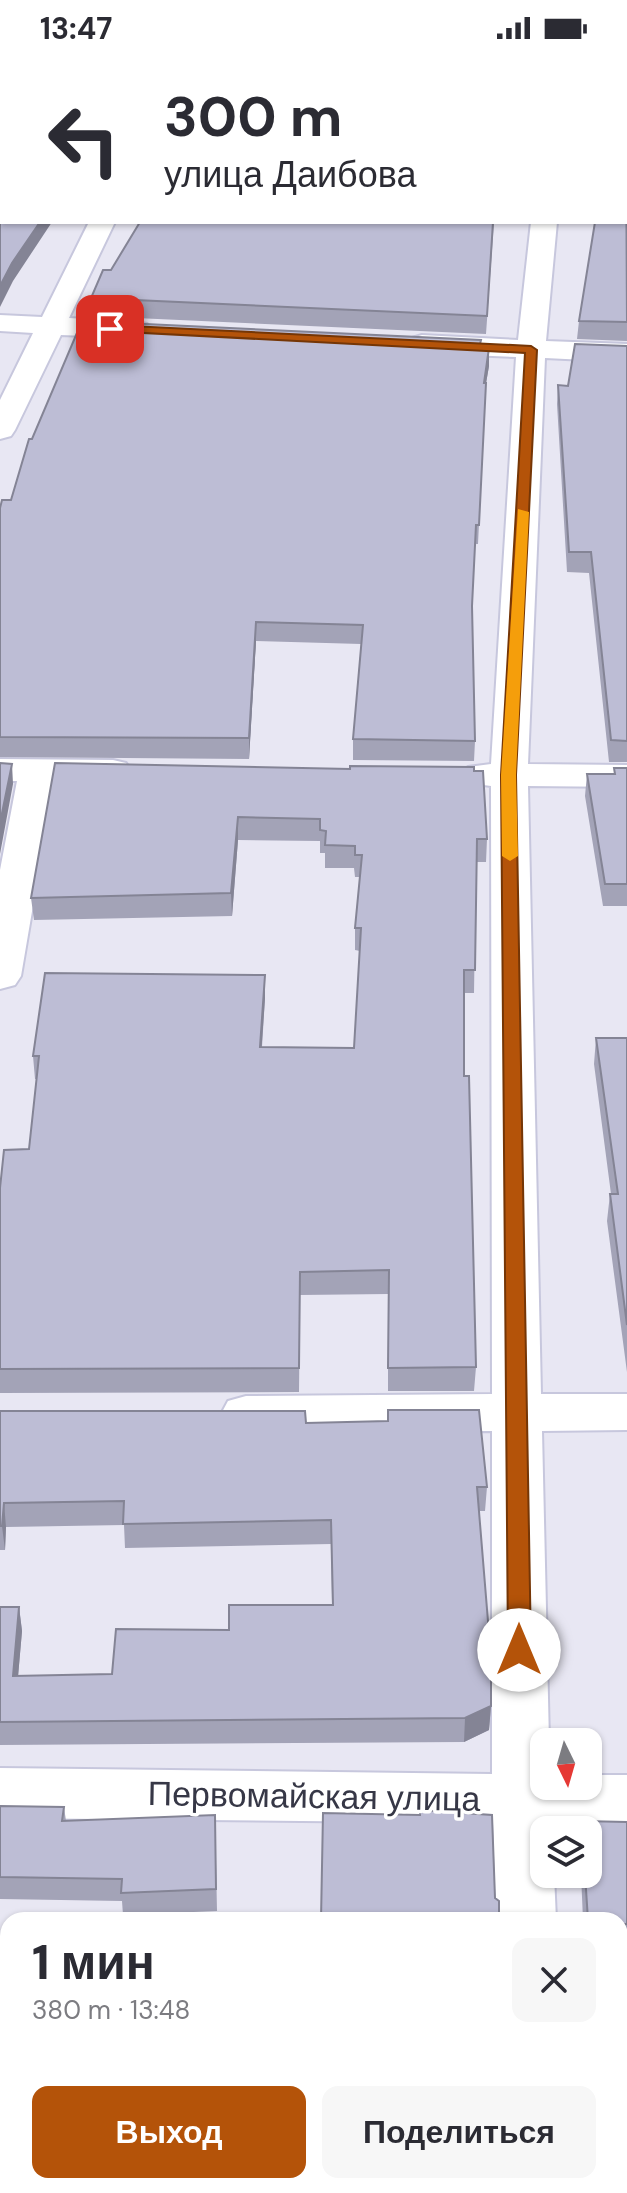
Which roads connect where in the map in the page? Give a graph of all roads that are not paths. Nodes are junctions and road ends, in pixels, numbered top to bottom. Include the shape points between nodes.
1 (101, 224) edge
2 (544, 224) edge
3 (0, 323) edge
4 (50, 326) junction
5 (159, 331) edge
6 (392, 343) edge
7 (531, 350) junction
8 (627, 353) edge
9 (0, 430) edge
10 (19, 770) edge
11 (148, 771) edge
12 (446, 774) edge
13 (509, 775) junction
14 (627, 776) edge
15 (0, 976) edge
16 (627, 1412) edge
17 (204, 1414) edge
18 (518, 1414) junction
19 (0, 1793) edge
20 (521, 1798) junction
21 (627, 1800) edge
22 (526, 1912) edge

1 - 4 street
2 - 7 street
3 - 4 street
4 - 5 street
4 - 9 street
6 - 7 street
7 - 8 street
7 - 13 street
10 - 11 street
10 - 15 street
12 - 13 street
13 - 14 street
13 - 18 street
16 - 18 street
17 - 18 street
18 - 20 street
19 - 20 street, Первомайская улица
20 - 21 street, Первомайская улица
20 - 22 street

